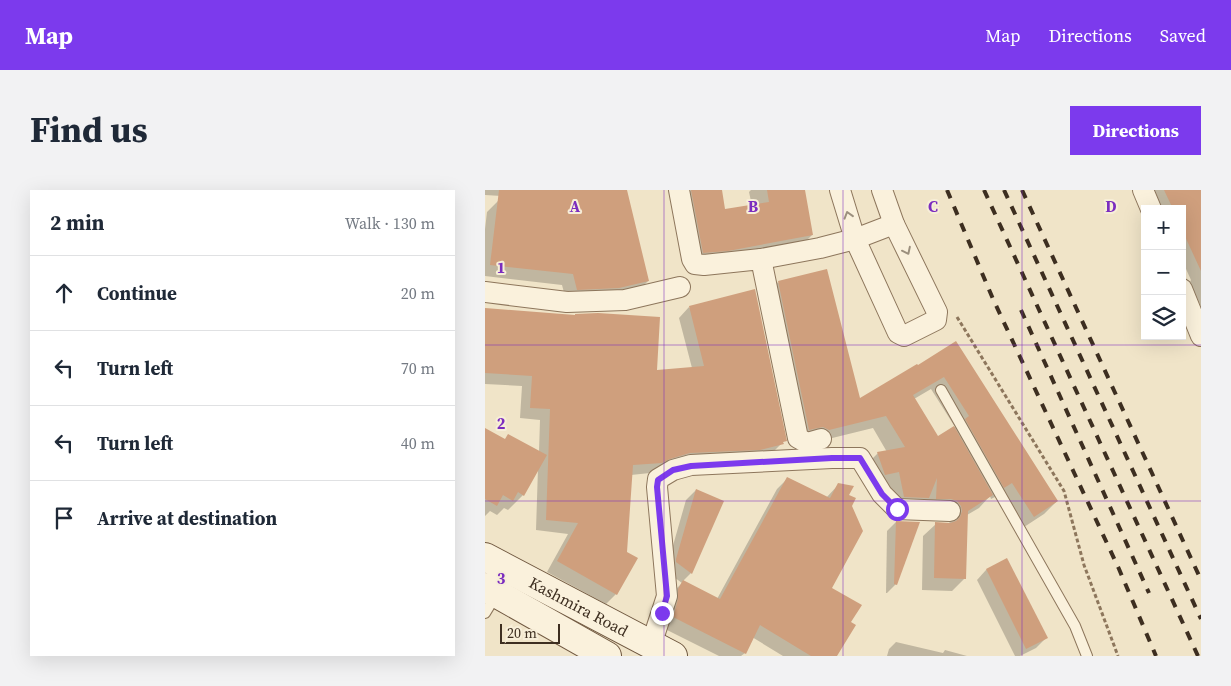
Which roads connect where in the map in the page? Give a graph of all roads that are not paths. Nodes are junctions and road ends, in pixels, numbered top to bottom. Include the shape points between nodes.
1 (679, 190) edge
2 (841, 190) edge
3 (882, 190) edge
4 (1143, 190) edge
5 (1149, 205) edge
6 (894, 224) junction
7 (855, 239) junction
8 (761, 259) junction
9 (680, 288) dead end
10 (485, 292) edge
11 (1185, 295) edge
12 (1201, 336) edge
13 (941, 390) dead end
14 (821, 439) dead end
15 (950, 511) dead end
16 (485, 557) edge
17 (489, 598) edge
18 (662, 650) edge
19 (607, 656) edge
20 (1087, 656) edge

1 - 8 street via 695,264
7 -> 2 street
3 - 6 street
4 - 5 street
6 - 7 street
6 -> 7 street via 937,312 936,320 904,336 898,333
7 - 8 street
8 - 14 street via 798,438 807,443
9 - 10 street via 625,300 567,302
11 - 12 street
13 - 20 lane via 1075,626
15 - 18 street via 897,509 882,494 860,458 691,466 673,470 658,480 657,487 667,596
16 - 18 main road, Kashmira Road
17 - 19 main road, Kashmira Road

